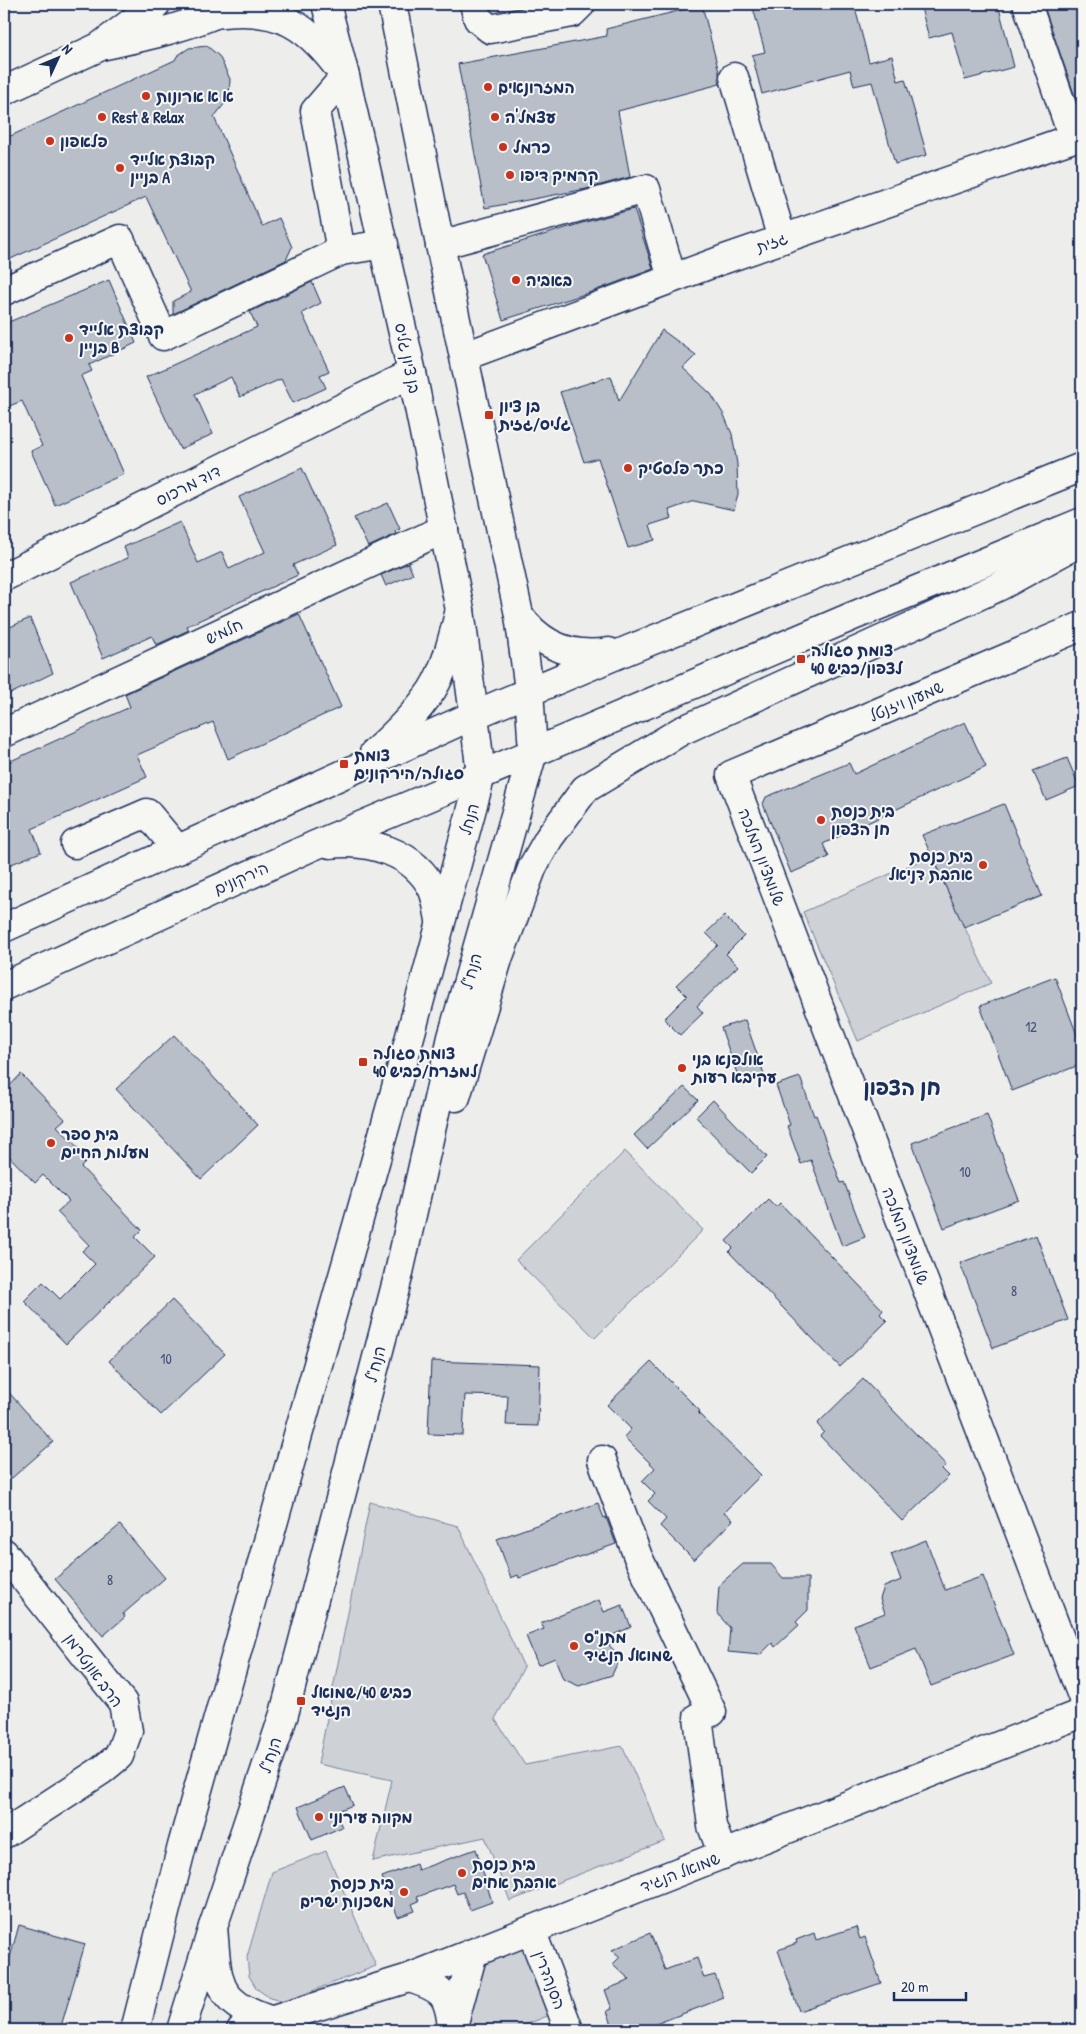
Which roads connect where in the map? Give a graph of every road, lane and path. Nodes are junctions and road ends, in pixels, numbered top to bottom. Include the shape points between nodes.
1 (156, 4) edge
2 (326, 4) edge
3 (392, 4) edge
4 (406, 4) edge
5 (474, 4) edge
6 (581, 4) edge
7 (1027, 4) edge
8 (226, 9) edge
9 (99, 47) junction
10 (404, 64) junction
11 (345, 76) junction
12 (734, 77) dead end
13 (4, 91) edge
14 (1078, 137) edge
15 (782, 239) junction
16 (384, 244) junction
17 (440, 245) junction
18 (341, 251) junction
19 (672, 278) junction
20 (4, 291) edge
21 (464, 356) junction
22 (412, 373) junction
23 (372, 393) junction
24 (418, 406) junction
25 (1082, 467) edge
26 (1082, 522) edge
27 (444, 529) junction
28 (1082, 541) edge
29 (4, 578) edge
30 (460, 610) junction
31 (519, 615) junction
32 (1082, 626) edge
33 (628, 650) junction
34 (529, 690) junction
35 (474, 715) junction
36 (4, 732) edge
37 (533, 752) junction
38 (360, 765) junction
39 (481, 775) junction
40 (731, 775) joint
41 (75, 844) dead end
42 (313, 846) junction
43 (178, 850) junction
44 (440, 920) junction
45 (4, 928) edge
46 (4, 986) edge
47 (398, 1277) junction
48 (602, 1460) dead end
49 (4, 1553) edge
50 (1082, 1696) edge
51 (1082, 1713) edge
52 (4, 1834) edge
53 (723, 1855) junction
54 (213, 1927) junction
55 (530, 1930) junction
56 (473, 1953) junction
57 (409, 1978) junction
58 (273, 2021) junction
59 (452, 2029) edge
60 (135, 2030) edge
61 (181, 2030) edge
62 (241, 2030) edge
63 (569, 2030) edge

1 - 9 main road
2 - 11 main road, בן ציון גליס
3 - 10 main road
4 - 10 main road
5 - 6 main road via 478,19 490,29 572,13
7 - 14 main road
8 - 9 main road via 192,24
8 - 11 main road via 283,18 315,40
9 - 13 main road
10 - 17 main road
11 - 16 main road, בן ציון גליס
11 - 18 main road via 315,111
12 - 15 main road
14 - 15 main road, גזית
15 - 19 main road, גזית
16 - 18 main road
16 - 22 main road, בן ציון גליס
17 - 19 main road via 646,189
17 - 21 main road
18 - 20 main road via 163,336 120,239
19 - 21 main road, גזית
21 - 31 main road
22 - 23 main road, דוד מרכוס
22 - 24 main road, בן ציון גליס
23 - 24 main road
23 - 29 main road, דוד מרכוס
24 - 27 main road, בן ציון גליס
25 - 33 main road
26 - 37 main road, הירקונים
27 - 30 main road, בן ציון גליס
27 - 36 main road, חלמיש
28 - 47 main road via 1000,586 681,731 585,790 549,838 533,866 499,956
30 - 35 main road, בן ציון גליס
30 - 38 main road via 443,667 432,689 397,731
31 - 33 main road via 538,636 568,652 585,654
31 - 34 main road
32 - 40 main road, שמעון ויזנטל
33 - 34 main road
34 - 35 main road
34 - 37 main road, הנח"ל
35 - 38 main road
35 - 39 main road, הנחל
37 - 39 main road, הירקונים
37 - 47 main road, הנח"ל via 452,1038
38 - 43 main road
39 - 42 main road, הירקונים
39 - 44 main road, הנחל
40 - 50 main road, שלומציון המלכה
41 - 43 main road via 147,813
42 - 44 main road via 359,843 403,857 420,871 432,888
42 - 46 main road, הירקונים
43 - 45 main road
44 - 60 main road via 394,1095 182,1846
47 - 54 main road, הנח"ל via 284,1714
48 - 53 main road via 638,1557 712,1712 698,1717 712,1826
49 - 52 main road, הרב אונטרמן via 123,1703 128,1731 120,1756
51 - 53 main road, שמואל הנגיד
53 - 55 main road, שמואל הנגיד
54 - 58 main road via 217,1971 224,1991 234,2004 250,2014
54 - 61 main road, הנח"ל
55 - 56 main road, שמואל הנגיד
55 - 63 main road, הסנהדרין
56 - 57 main road, שמואל הנגיד
56 - 59 main road
57 - 58 main road, שמואל הנגיד
57 - 59 main road via 430,1984 442,1994 450,2008
58 - 62 main road, שמואל הנגיד

